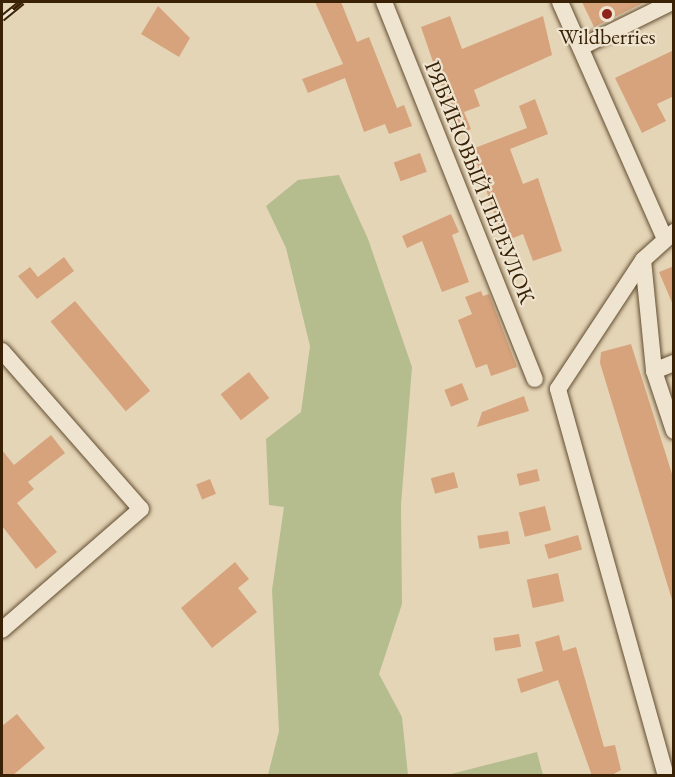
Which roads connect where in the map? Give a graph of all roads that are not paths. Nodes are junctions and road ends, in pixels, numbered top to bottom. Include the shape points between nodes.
1 (384, 2) edge
2 (560, 2) edge
3 (672, 2) edge
4 (581, 47) junction
5 (669, 235) edge
6 (643, 260) junction
7 (2, 351) edge
8 (674, 363) edge
9 (654, 371) junction
10 (535, 379) dead end
11 (674, 431) edge
12 (2, 630) edge
13 (666, 776) edge

1 - 10 street, РЯБИНОВЫЙ ПЕРЕУЛОК
2 - 4 street
3 - 4 street
4 - 5 street
5 - 6 street
6 - 9 street
6 - 13 street via 558,389
7 - 12 street via 141,509
8 - 9 street
9 - 11 street

